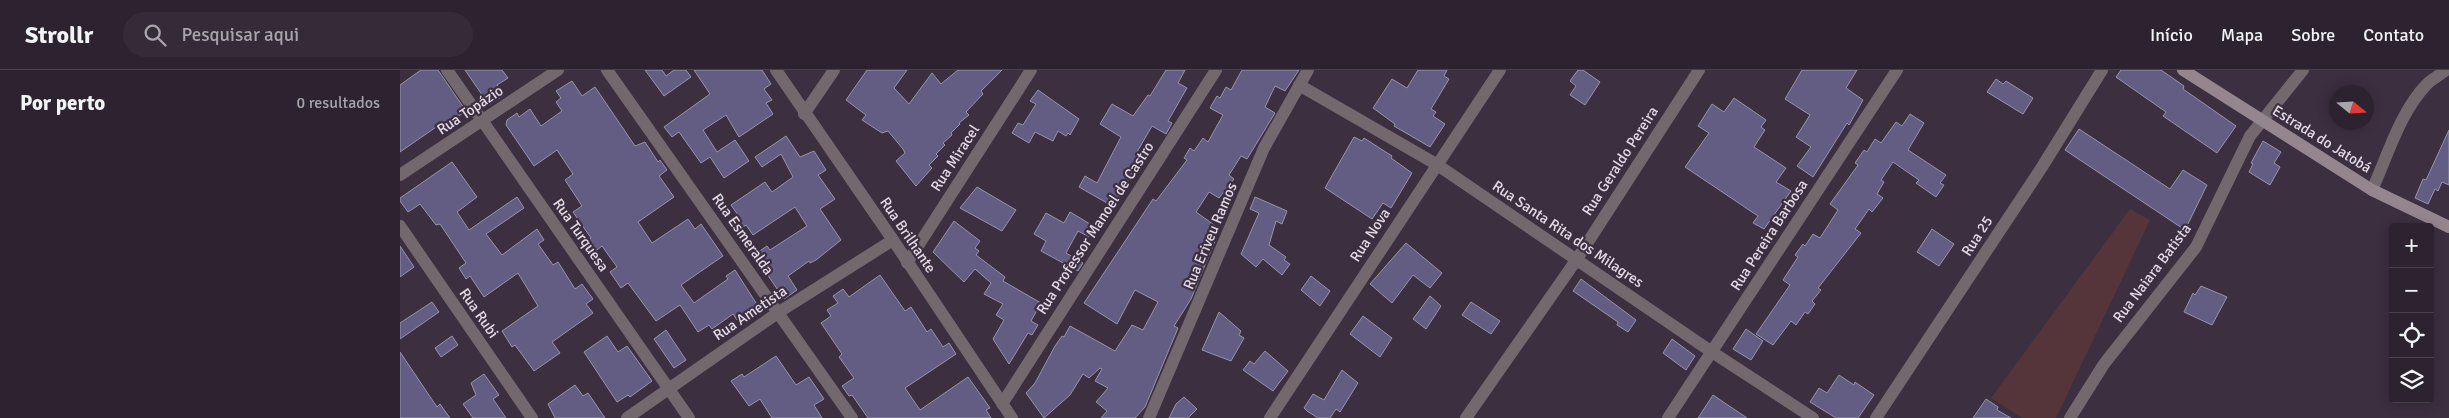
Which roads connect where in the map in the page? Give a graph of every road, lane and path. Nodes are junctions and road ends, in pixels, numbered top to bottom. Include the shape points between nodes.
1 (447, 70) edge
2 (558, 70) edge
3 (607, 70) edge
4 (776, 70) edge
5 (834, 70) edge
6 (1031, 70) edge
7 (1216, 70) edge
8 (1308, 70) edge
9 (1500, 70) edge
10 (1699, 70) edge
11 (1897, 70) edge
12 (2102, 70) edge
13 (2183, 70) edge
14 (2303, 70) edge
15 (2446, 70) edge
16 (1299, 84) junction
17 (804, 114) junction
18 (2263, 121) junction
19 (483, 122) junction
20 (1436, 164) junction
21 (400, 175) edge
22 (2372, 190) junction
23 (400, 226) edge
24 (2449, 227) edge
25 (893, 240) junction
26 (1576, 259) junction
27 (907, 263) junction
28 (779, 312) junction
29 (1712, 352) junction
30 (669, 389) junction
31 (1002, 404) junction
32 (532, 418) edge
33 (627, 418) edge
34 (688, 418) edge
35 (852, 418) edge
36 (1012, 418) edge
37 (1149, 418) edge
38 (1270, 418) edge
39 (1466, 418) edge
40 (1668, 418) edge
41 (1813, 418) edge
42 (1876, 418) edge
43 (2070, 418) edge

1 - 19 street, Rua Turquesa
2 - 19 street, Rua Topázio
3 - 28 street, Rua Esmeralda
4 - 17 street, Rua Brilhante
5 - 17 street
6 - 27 street, Rua Miracel
7 - 31 street, Rua Professor Manoel de Castro
8 - 16 street, Rua Eriveu Ramos
9 - 20 street, Rua Nova
10 - 26 street, Rua Geraldo Pereira
11 - 29 street, Rua Pereira Barbosa
12 - 42 street, Rua 25 via 2042,167
13 - 18 street, Estrada do Jatobá
14 - 18 street, Rua Naiara Batista
15 - 22 street via 2416,99
16 - 20 street, Rua Santa Rita dos Milagres
16 - 37 street, Rua Eriveu Ramos via 1264,148
17 - 25 street, Rua Brilhante
18 - 22 street, Estrada do Jatobá
18 - 43 street, Rua Naiara Batista via 2250,136 2196,247 2104,364
19 - 21 street, Rua Topázio
19 - 30 street, Rua Turquesa
20 - 26 street, Rua Santa Rita dos Milagres
20 - 38 street, Rua Nova
22 - 24 street, Estrada do Jatobá
23 - 32 street, Rua Rubi
25 - 27 street, Rua Brilhante
25 - 28 street, Rua Ametista
26 - 29 street, Rua Santa Rita dos Milagres
26 - 39 street, Rua Geraldo Pereira
27 - 31 street, Rua Brilhante
28 - 30 street, Rua Ametista
28 - 35 street, Rua Esmeralda
29 - 40 street, Rua Pereira Barbosa
29 - 41 street, Rua Santa Rita dos Milagres
30 - 33 street, Rua Ametista
30 - 34 street, Rua Turquesa
31 - 36 street, Rua Brilhante

